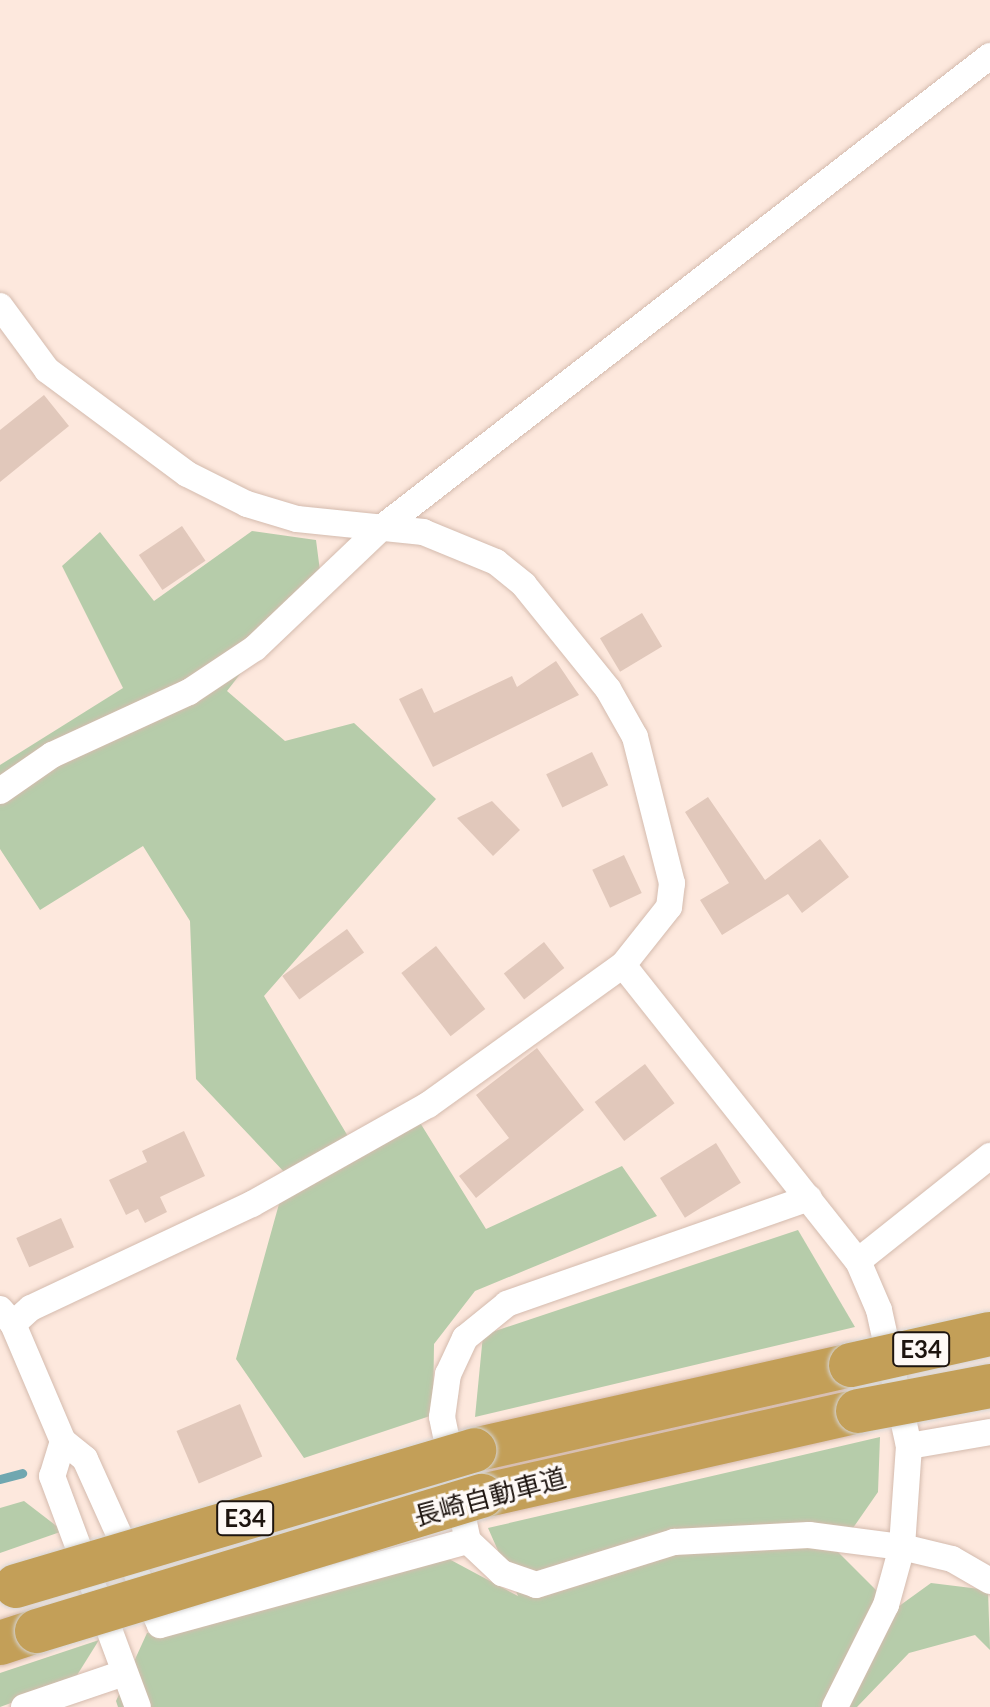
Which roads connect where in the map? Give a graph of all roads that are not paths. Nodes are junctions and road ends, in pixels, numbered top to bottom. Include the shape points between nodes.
1 (990, 56) edge
2 (0, 306) edge
3 (380, 529) junction
4 (0, 791) edge
5 (623, 965) junction
6 (990, 1156) edge
7 (809, 1198) junction
8 (858, 1261) junction
9 (7, 1316) edge
10 (990, 1334) edge
11 (990, 1386) edge
12 (990, 1432) edge
13 (63, 1441) junction
14 (909, 1446) junction
15 (468, 1541) junction
16 (902, 1547) junction
17 (990, 1581) edge
18 (8, 1589) edge
19 (18, 1637) edge
20 (121, 1674) junction
21 (24, 1707) edge
22 (138, 1707) edge
23 (835, 1707) edge

1 - 3 street
2 - 3 street via 47,370 187,474 247,504 297,519
3 - 4 street via 255,648 189,692 52,755
3 - 5 street via 461,543 524,585 608,689 635,737 672,883 669,907
5 - 7 street
5 - 9 street via 428,1105 252,1204
6 - 8 street
7 - 8 street
7 - 15 street via 507,1304 465,1338 448,1374 442,1417
8 - 14 street via 879,1310
9 - 13 street
10 - 18 highway, 長崎自動車道 / E34, bridge via 474,1450
11 - 19 highway, 長崎自動車道 / E34, bridge via 482,1496
12 - 14 street
13 - 15 street via 85,1459 160,1625
13 - 20 street via 52,1476 65,1501
14 - 16 street
15 - 16 street via 502,1573 536,1585 674,1542 809,1535
16 - 17 street via 952,1559
16 - 23 street via 886,1605
20 - 21 street
20 - 22 street

